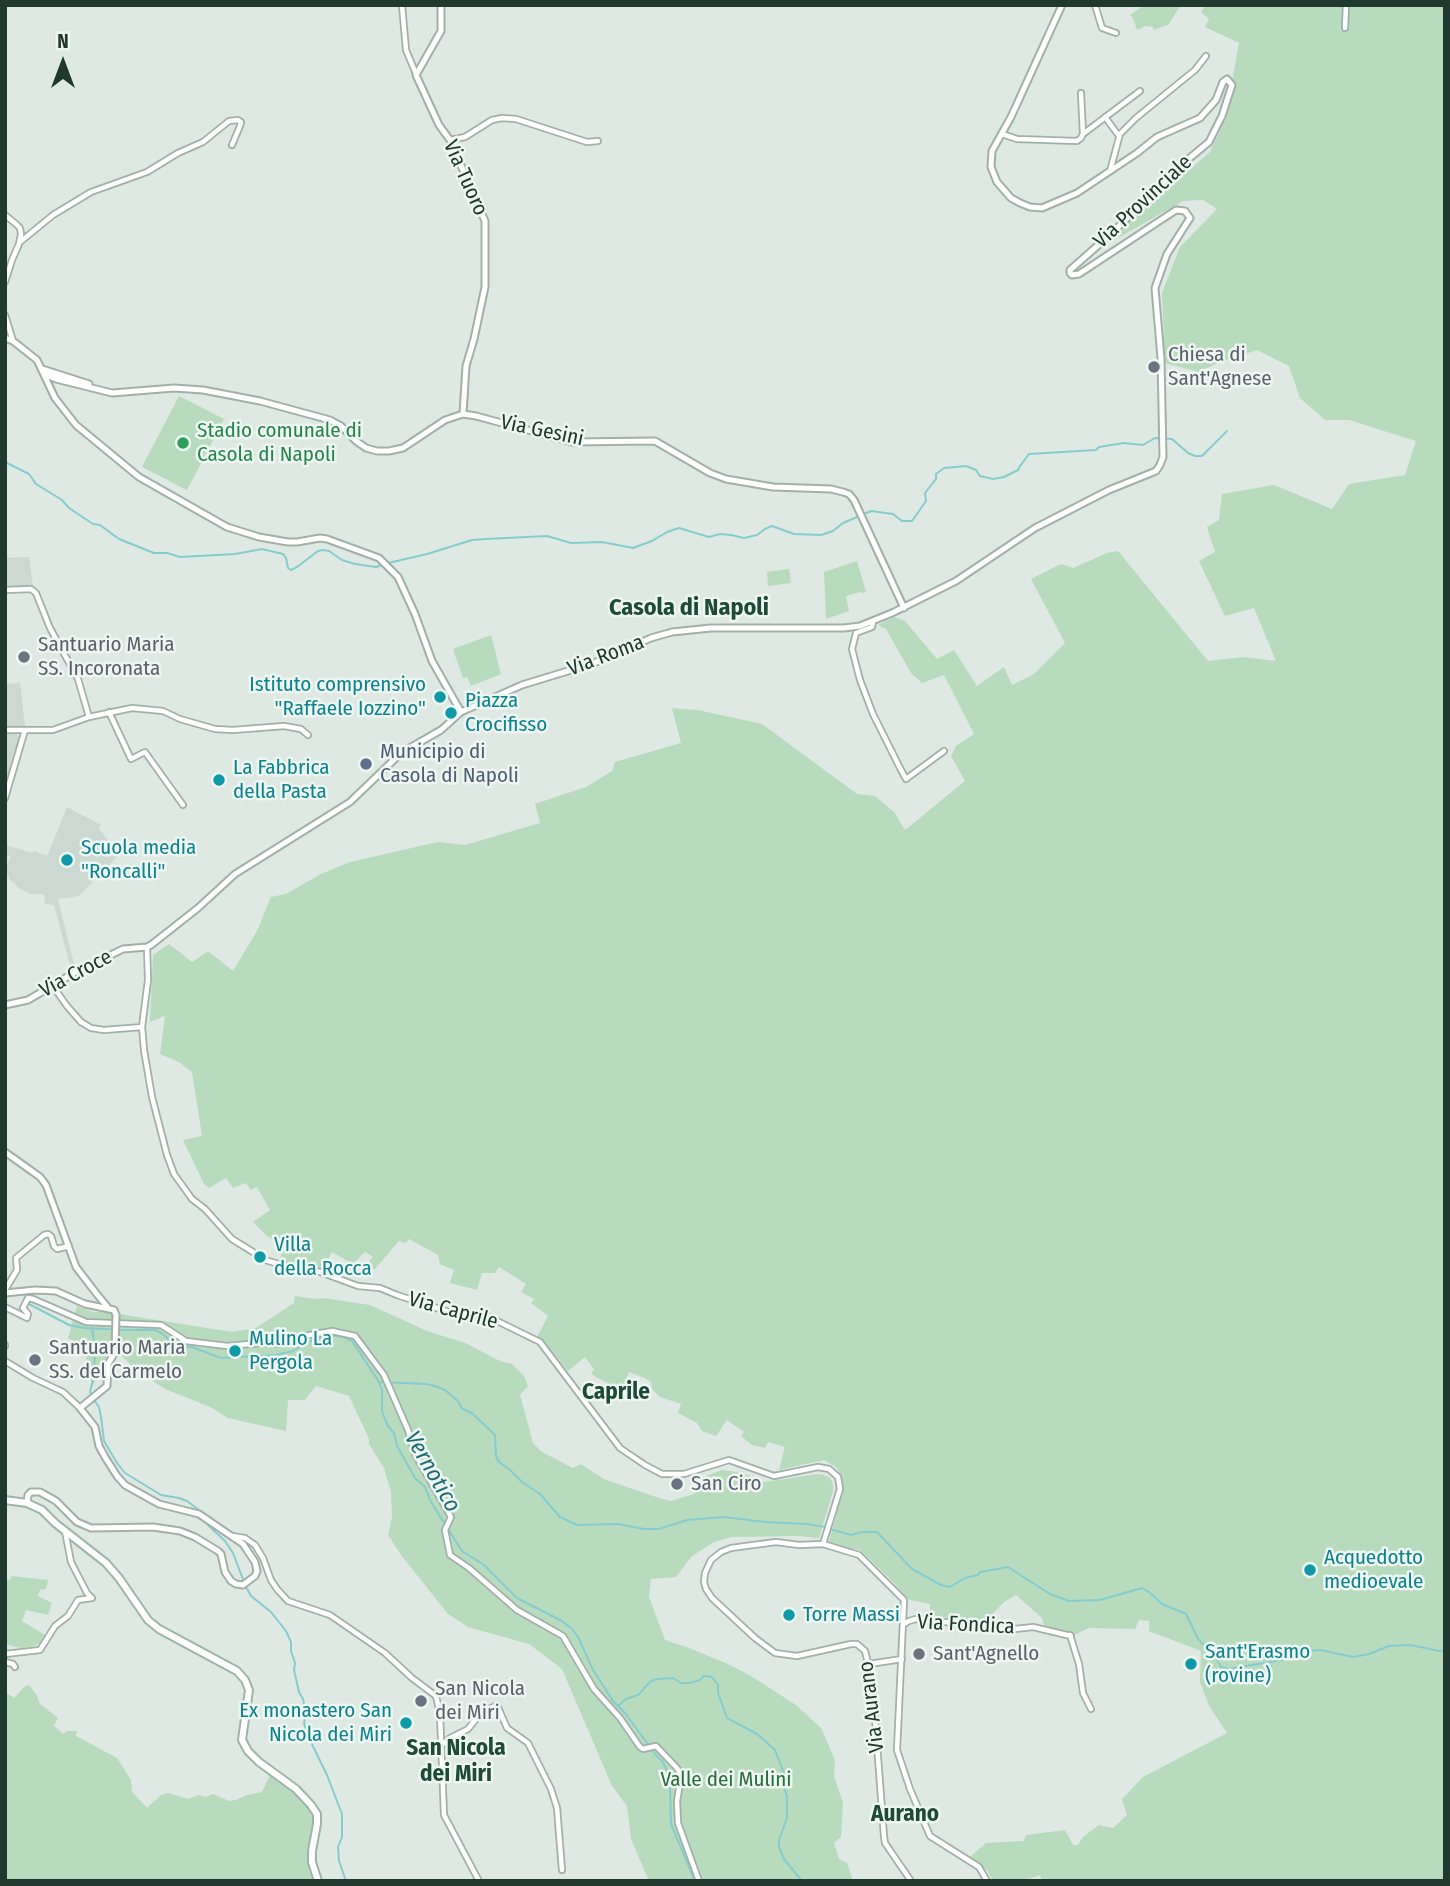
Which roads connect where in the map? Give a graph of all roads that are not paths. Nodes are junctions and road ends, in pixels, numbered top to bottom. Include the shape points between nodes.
1 (402, 5) edge
2 (441, 5) edge
3 (1062, 5) edge
4 (1095, 5) edge
5 (1346, 5) edge
6 (1345, 28) dead end
7 (1116, 33) dead end
8 (1206, 56) dead end
9 (416, 74) junction
10 (1140, 91) dead end
11 (1081, 93) dead end
12 (1105, 117) junction
13 (1002, 134) junction
14 (1083, 134) junction
15 (1119, 136) junction
16 (450, 139) junction
17 (598, 141) dead end
18 (232, 145) dead end
19 (1110, 172) junction
20 (5, 215) edge
21 (20, 242) junction
22 (5, 282) edge
23 (5, 315) edge
24 (5, 338) edge
25 (13, 341) junction
26 (37, 360) junction
27 (43, 371) junction
28 (60, 373) junction
29 (123, 393) junction
30 (463, 414) junction
31 (1162, 422) joint
32 (5, 590) edge
33 (904, 607) junction
34 (873, 621) junction
35 (108, 712) junction
36 (461, 712) junction
37 (89, 717) junction
38 (5, 730) edge
39 (26, 730) junction
40 (308, 735) dead end
41 (944, 751) dead end
42 (5, 798) edge
43 (183, 806) dead end
44 (147, 947) junction
45 (52, 985) junction
46 (5, 1005) edge
47 (142, 1027) junction
48 (5, 1152) edge
49 (69, 1246) junction
50 (253, 1252) tunnel mouth
51 (265, 1260) tunnel mouth
52 (5, 1292) edge
53 (96, 1293) junction
54 (90, 1305) junction
55 (5, 1307) edge
56 (109, 1309) junction
57 (5, 1361) edge
58 (80, 1409) junction
59 (5, 1500) edge
60 (27, 1503) junction
61 (65, 1531) junction
62 (232, 1536) junction
63 (823, 1544) junction
64 (904, 1625) junction
65 (5, 1654) edge
66 (902, 1659) junction
67 (5, 1662) edge
68 (869, 1664) junction
69 (15, 1667) dead end
70 (1091, 1709) dead end
71 (442, 1745) junction
72 (562, 1870) dead end
73 (318, 1881) edge
74 (479, 1881) edge
75 (699, 1881) edge
76 (911, 1881) edge
77 (987, 1881) edge

1 - 9 street via 406,50
2 - 9 street via 441,31
3 - 13 street
4 - 7 street via 1102,28
5 - 6 street
8 - 15 street
9 - 16 street, Via Tuoro
10 - 12 street
11 - 14 street
12 - 14 street
12 - 15 street
13 - 14 street via 1051,141 1077,141
13 - 19 street, Via Provinciale via 992,151 991,167 1011,198 1030,207 1042,208 1077,193
15 - 19 street
16 - 17 street via 465,137 502,118 587,142
16 - 30 street, Via Tuoro via 485,221 485,287 466,366
18 - 21 street via 238,120 229,121 204,142 147,172 91,192
19 - 31 street, Via Provinciale via 1157,137 1200,118 1227,79 1233,85 1209,142 1070,270 1072,275 1079,274 1177,210 1190,218 1167,254 1156,288
20 - 21 street via 20,228
21 - 22 street
23 - 25 street
24 - 25 street
25 - 26 street
26 - 27 street
26 - 28 street
27 - 28 street
27 - 29 street via 56,379
27 - 36 street via 55,398 76,425 139,477 227,527 288,542 327,539 379,558 398,577 432,661
28 - 29 street
29 - 30 street via 174,388 260,401 330,421 377,451 402,448
30 - 33 street, Via Gesini via 572,442 656,441 726,479 849,494
31 - 33 street, Via Roma via 1163,457 1156,471 1118,485 1035,528 968,574
32 - 37 street via 36,593 78,679
33 - 34 street, Via Roma
34 - 36 street, Via Roma via 852,628 672,632 522,685
34 - 41 street via 872,627 856,633 852,649 890,751 906,779
35 - 37 street
35 - 40 street via 132,708 163,711 215,729 284,726
35 - 43 street via 131,759 145,752
36 - 44 street, Via Roma via 441,730 401,753 350,802 235,874
37 - 39 street via 53,730
38 - 39 street
39 - 42 street
44 - 45 street, Via Croce via 123,949
44 - 47 street
45 - 46 street, Via Croce via 28,1000
45 - 47 street via 91,1028
47 - 50 street via 152,1097 174,1174 232,1239
48 - 49 street via 46,1185
49 - 52 street via 58,1249 51,1236 44,1235 16,1258 16,1274
49 - 53 street via 78,1271
51 - 63 street, Via Caprile via 380,1288 452,1313 487,1316 540,1342 620,1448 662,1474 684,1474 729,1460 774,1476 829,1469 838,1477 841,1489
52 - 54 street via 56,1292
53 - 54 street
53 - 56 street
54 - 56 street
55 - 75 street via 27,1318 23,1308 28,1298 33,1298 86,1322 160,1325 186,1341 227,1346 279,1344 332,1331 355,1336 387,1381 415,1454 451,1517 445,1531 450,1555 517,1610 563,1636 594,1689 640,1747 652,1747 679,1772 678,1823
56 - 58 street, bridge via 116,1315 115,1352 108,1364 107,1385
57 - 58 street via 63,1392
58 - 62 street via 95,1426 99,1446 125,1485 159,1504 199,1514
59 - 60 main road
60 - 61 main road
60 - 62 street via 31,1492 40,1492 90,1528 180,1531 218,1550 231,1581 243,1585 257,1571 255,1562
61 - 65 street via 71,1562 92,1598 78,1600 40,1650
61 - 73 main road via 106,1563 148,1620 245,1680 249,1690 242,1740 259,1762 296,1789 317,1814 312,1862
62 - 71 street via 255,1545 271,1580 288,1601 330,1615 436,1696
63 - 64 street via 859,1555 904,1600
63 - 68 street, Via Aurano via 776,1542 731,1548 711,1560 705,1573 706,1589 775,1653 797,1656 857,1644
64 - 66 street
64 - 70 street, Via Fondica via 916,1619 981,1628 1032,1627 1071,1636
66 - 68 street
66 - 77 street via 897,1750 910,1789 930,1836 979,1867
67 - 69 street
68 - 76 street, Via Aurano via 885,1843
71 - 72 street via 497,1705 507,1728 528,1742 551,1788
71 - 74 street via 444,1815

